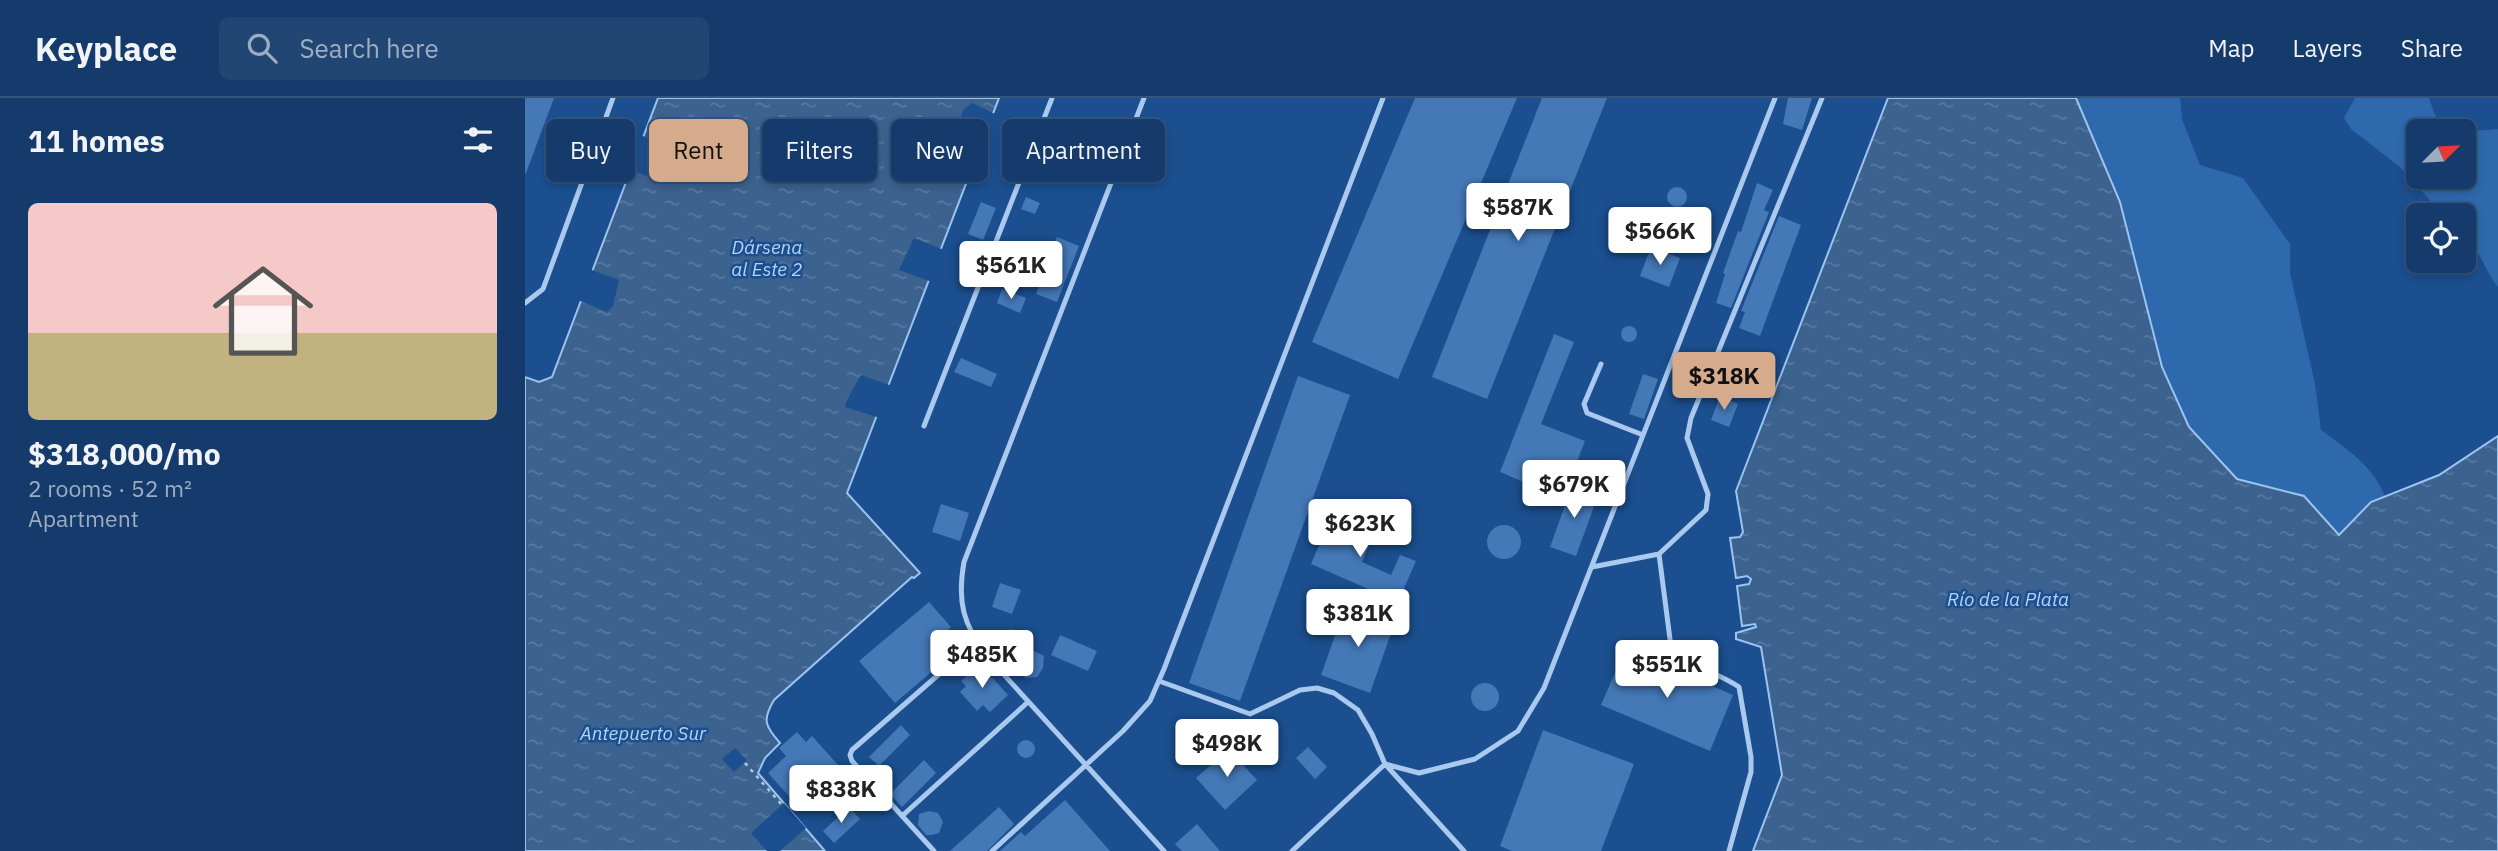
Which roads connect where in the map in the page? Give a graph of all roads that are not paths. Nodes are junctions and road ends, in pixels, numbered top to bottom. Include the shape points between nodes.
1 (613, 98) edge
2 (1052, 98) edge
3 (1144, 98) edge
4 (1383, 98) edge
5 (1775, 98) edge
6 (1822, 98) edge
7 (525, 303) edge
8 (1601, 364) dead end
9 (923, 426) dead end
10 (1643, 435) junction
11 (1659, 554) junction
12 (1592, 567) junction
13 (976, 642) junction
14 (1159, 681) junction
15 (1028, 702) junction
16 (1385, 764) junction
17 (1086, 765) junction
18 (902, 816) junction
19 (934, 851) edge
20 (992, 851) edge
21 (1164, 851) edge
22 (1293, 851) edge
23 (1464, 851) edge
24 (1728, 851) edge

1 - 7 lane via 543,289
2 - 9 lane
3 - 13 lane via 964,562 964,620
4 - 14 lane
5 - 10 lane
6 - 11 lane via 1691,418 1687,438 1708,494 1706,510
8 - 10 lane via 1584,404 1587,413
10 - 12 lane
11 - 12 lane
11 - 24 lane via 1671,647 1679,658 1739,687 1751,772
12 - 16 lane via 1545,688 1518,731 1475,760 1419,773
13 - 15 lane
13 - 18 lane via 852,750 852,761
14 - 16 lane via 1250,714 1300,690 1317,688 1333,693 1358,710
14 - 17 lane via 1150,701
15 - 17 lane
15 - 18 lane
16 - 22 lane
16 - 23 lane
17 - 20 lane
17 - 21 lane
18 - 19 lane

